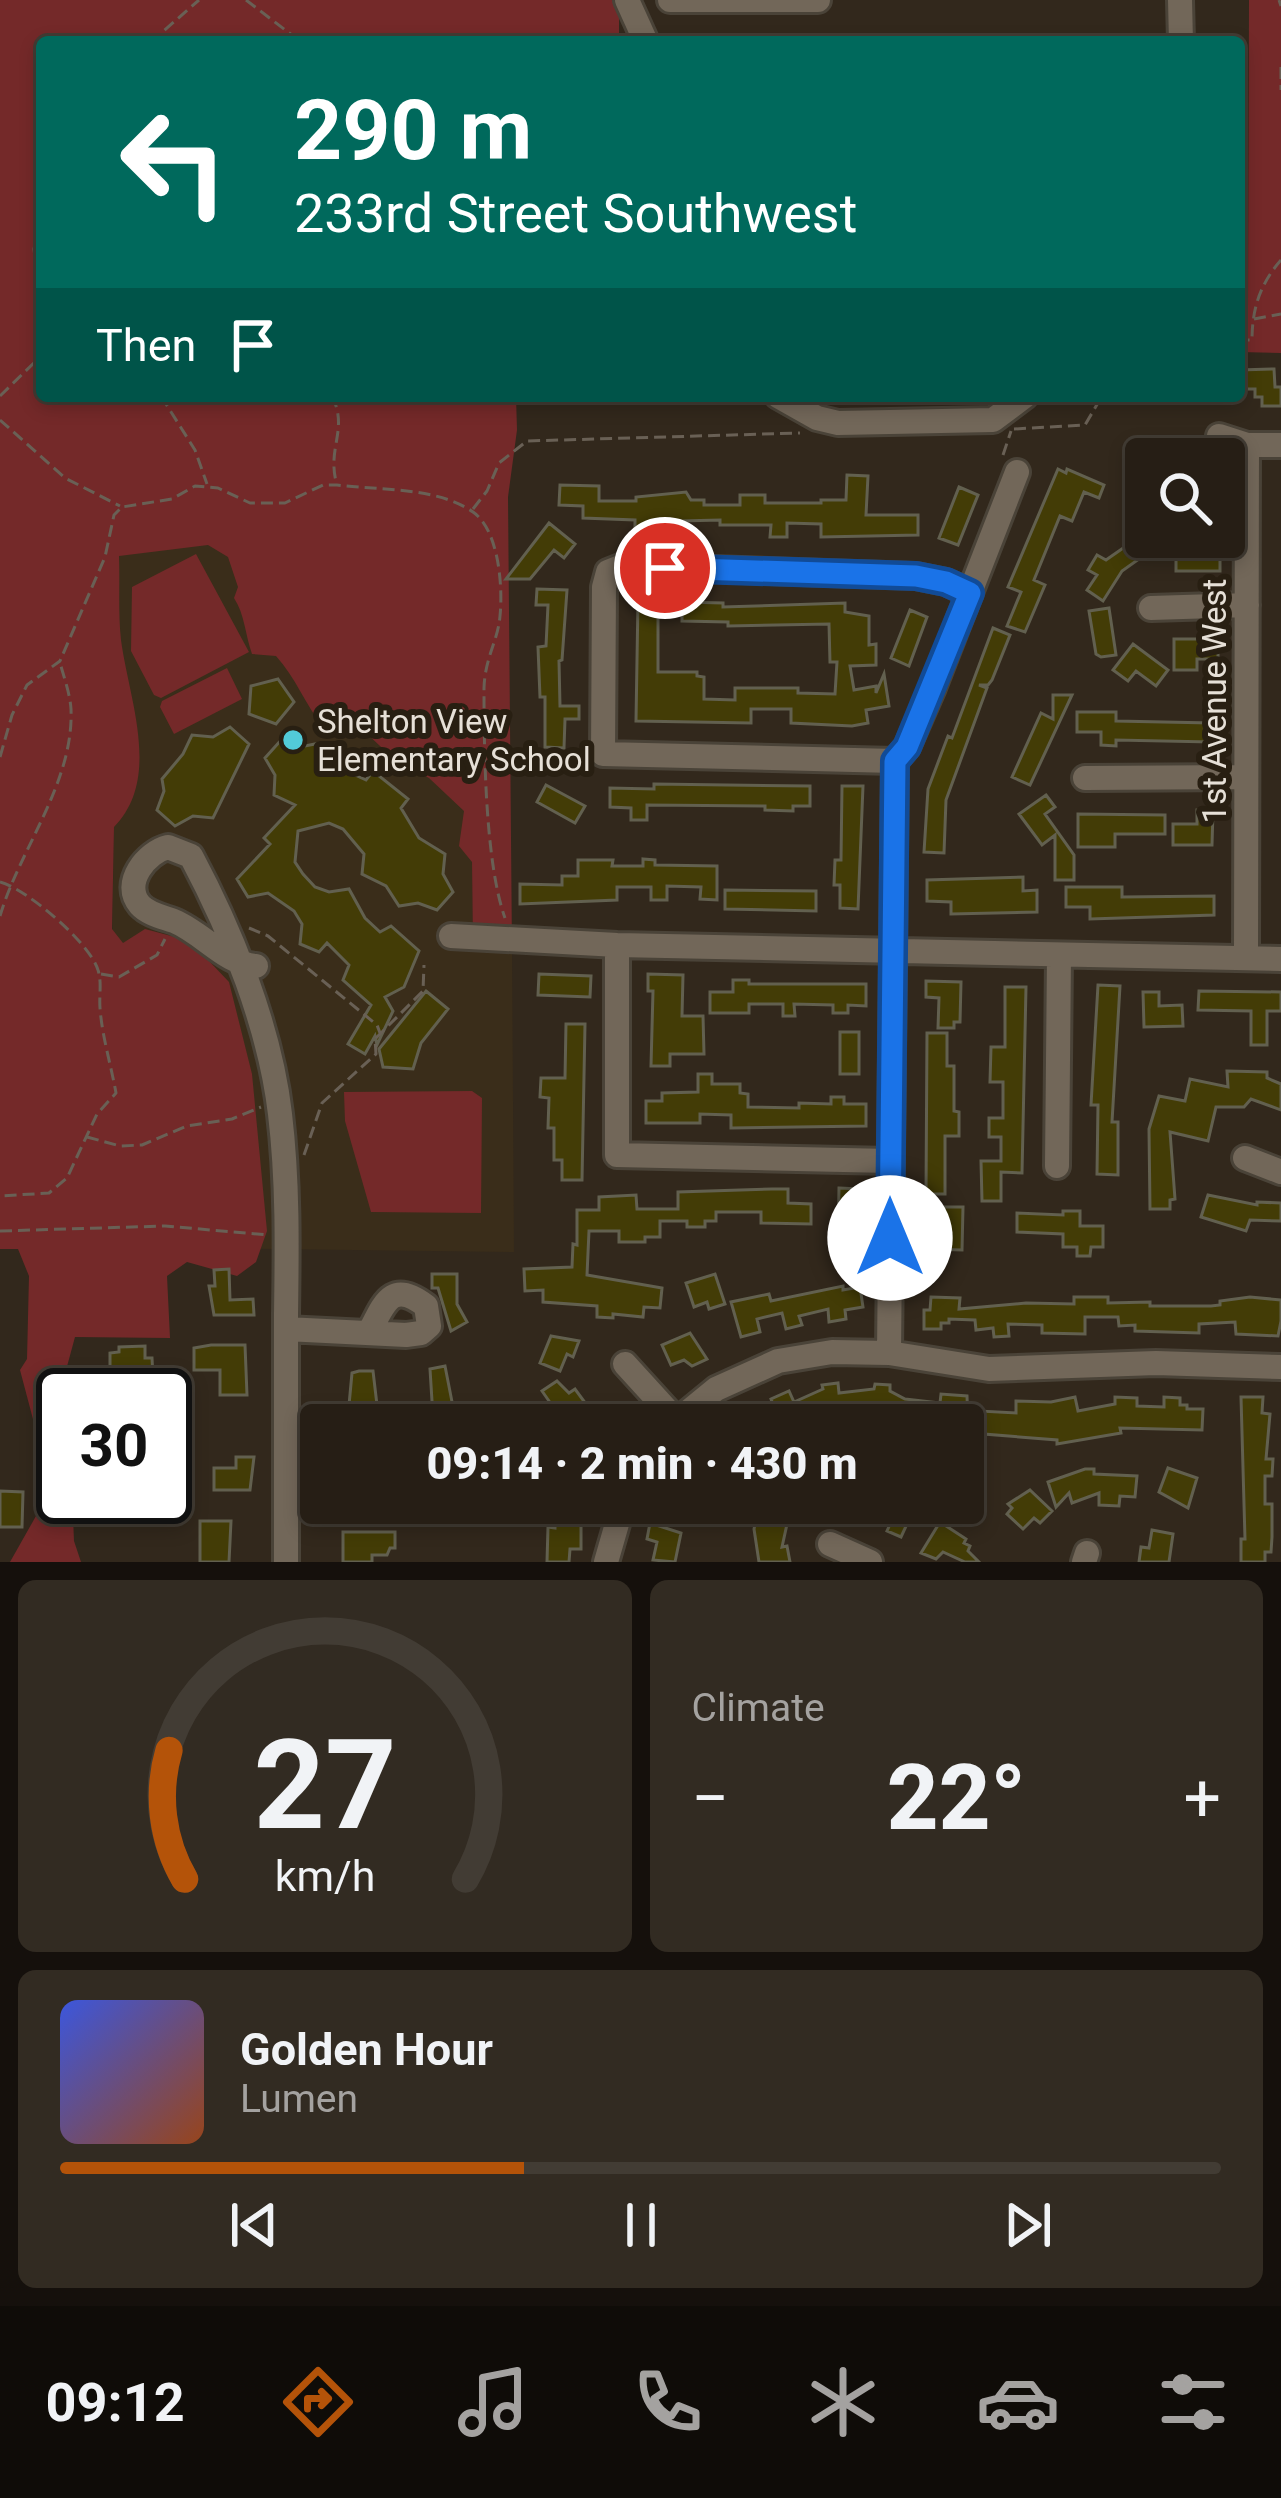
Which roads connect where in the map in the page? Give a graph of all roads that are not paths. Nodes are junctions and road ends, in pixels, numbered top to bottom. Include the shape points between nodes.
1 (627, 0) edge
2 (670, 0) edge
3 (1180, 0) edge
4 (818, 1) edge
5 (643, 36) edge
6 (1180, 36) edge
7 (789, 402) edge
8 (1017, 402) edge
9 (1219, 436) dead end
10 (1247, 445) junction
11 (1281, 445) edge
12 (1017, 472) dead end
13 (970, 593) junction
14 (1247, 605) junction
15 (1151, 608) dead end
16 (895, 761) junction
17 (1246, 777) junction
18 (1085, 778) dead end
19 (451, 936) dead end
20 (617, 945) junction
21 (892, 952) junction
22 (1059, 956) junction
23 (1246, 958) junction
24 (1281, 958) edge
25 (247, 966) junction
26 (1245, 1158) dead end
27 (890, 1161) junction
28 (1057, 1166) dead end
29 (1281, 1172) edge
30 (286, 1329) junction
31 (369, 1333) dead end
32 (890, 1353) junction
33 (626, 1364) dead end
34 (1281, 1367) edge
35 (659, 1404) edge
36 (697, 1404) edge
37 (615, 1524) edge
38 (830, 1544) dead end
39 (286, 1562) edge
40 (607, 1562) edge
41 (870, 1562) edge

1 - 5 street
2 - 4 street
3 - 6 street
7 - 8 street via 838,424 993,420
9 - 10 street
10 - 11 street
10 - 14 street, 1st Avenue West
12 - 13 street
13 - 16 street
13 - 16 street via 916,576 623,566 608,572 603,754
14 - 15 street
14 - 17 street, 1st Avenue West
16 - 21 street
17 - 18 street
17 - 23 street, 1st Avenue West
19 - 20 street
20 - 21 street
20 - 27 street via 617,1155
21 - 22 street
21 - 27 street
22 - 23 street
22 - 28 street
23 - 24 street
25 - 25 street via 191,856 168,847 146,859 134,883 142,908
25 - 30 street via 278,1099
26 - 29 street
27 - 32 street
30 - 31 street
30 - 39 street
32 - 34 street via 989,1370
32 - 36 street via 778,1361
33 - 35 street
37 - 40 street
38 - 41 street

